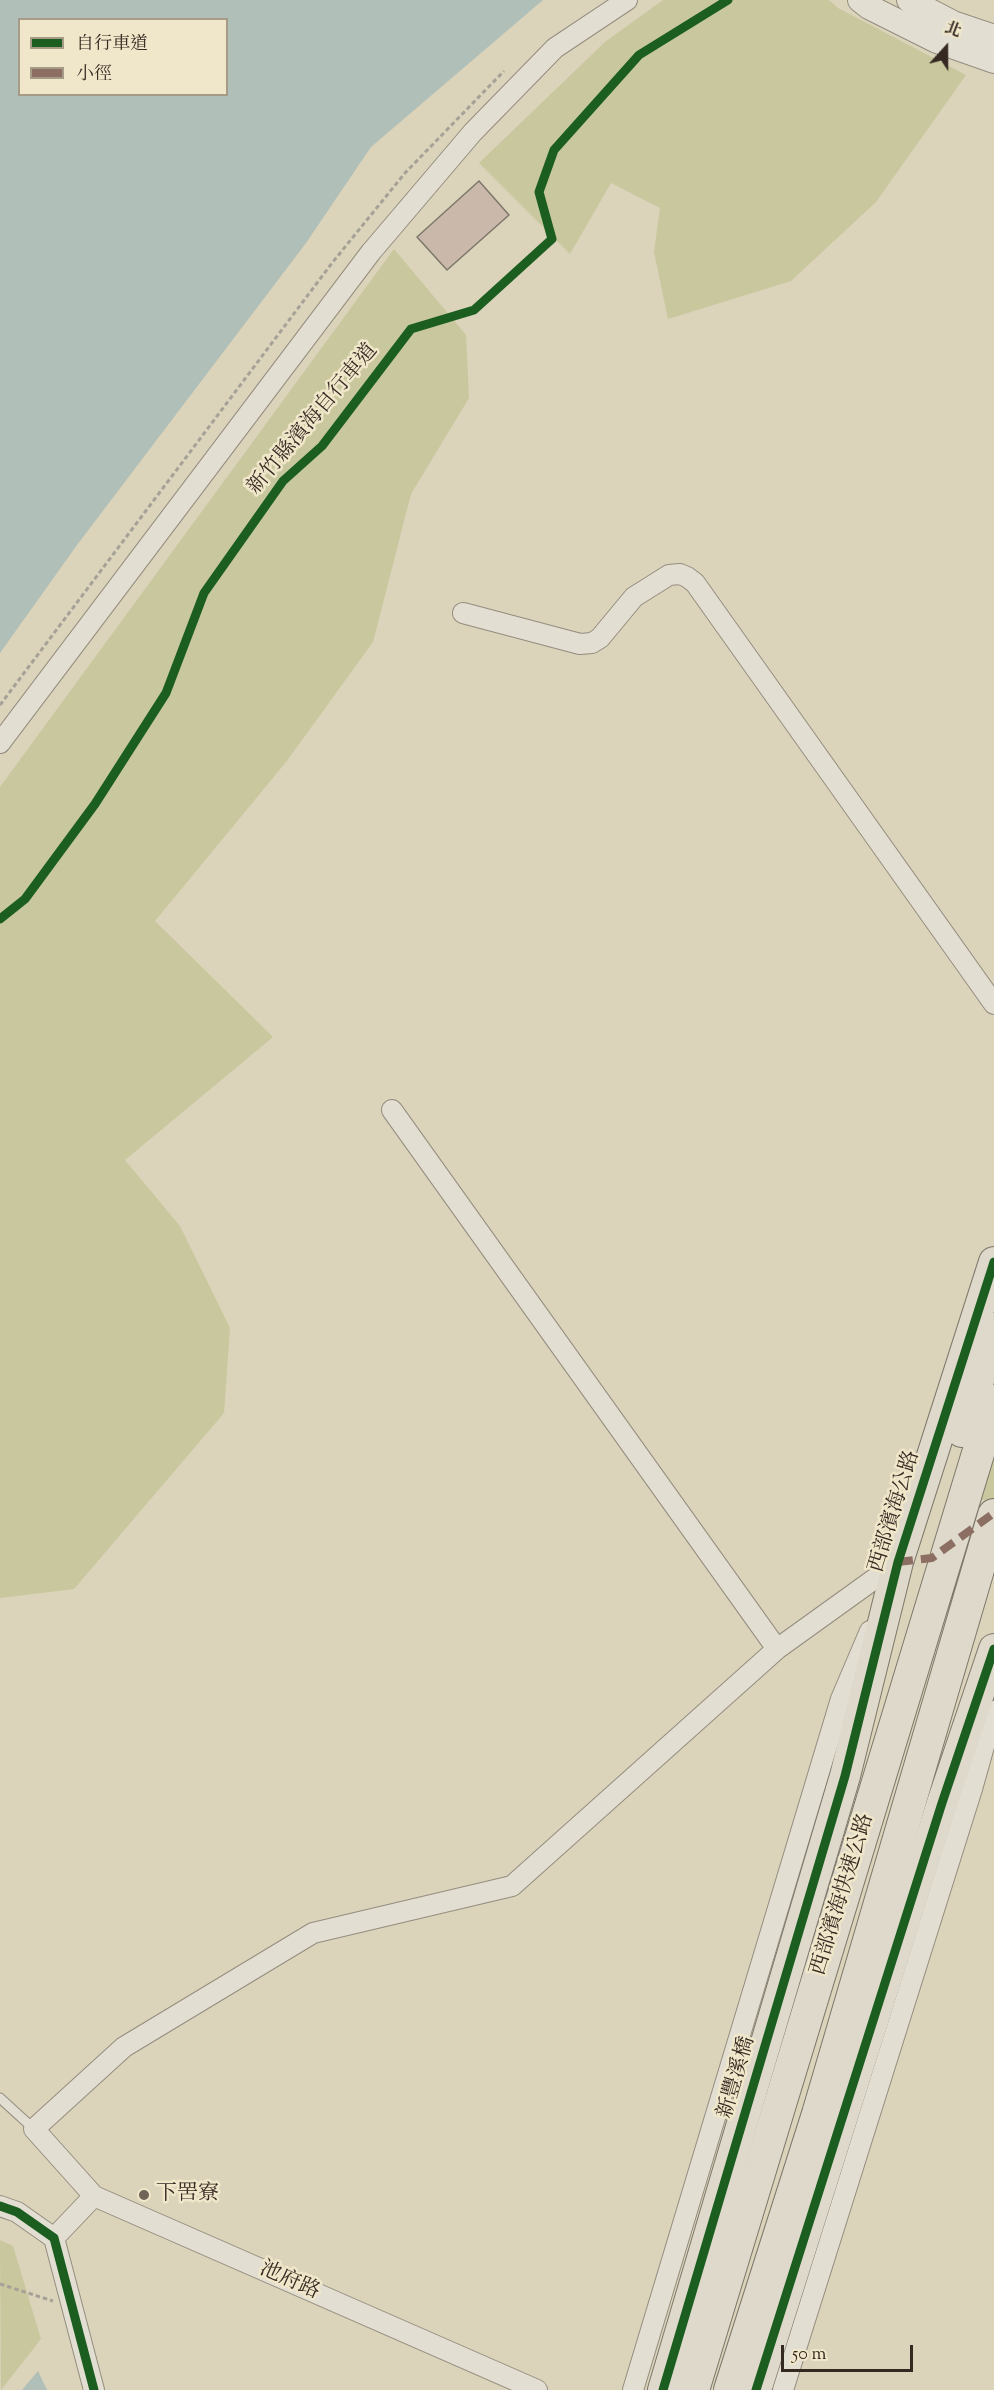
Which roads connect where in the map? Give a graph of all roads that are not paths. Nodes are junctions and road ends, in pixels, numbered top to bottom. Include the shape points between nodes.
1 (627, 0) edge
2 (860, 0) edge
3 (909, 0) edge
4 (994, 37) edge
5 (994, 61) edge
6 (463, 613) dead end
7 (0, 743) edge
8 (994, 1004) edge
9 (392, 1110) dead end
10 (994, 1262) edge
11 (994, 1329) edge
12 (994, 1401) edge
13 (994, 1515) edge
14 (898, 1562) junction
15 (938, 1583) junction
16 (994, 1594) edge
17 (777, 1649) junction
18 (994, 1649) edge
19 (994, 1711) edge
20 (845, 1776) joint
21 (0, 2098) edge
22 (818, 2114) junction
23 (34, 2129) junction
24 (94, 2196) junction
25 (0, 2206) edge
26 (54, 2238) junction
27 (94, 2390) edge
28 (537, 2390) edge
29 (633, 2390) edge
30 (663, 2390) edge
31 (693, 2390) edge
32 (730, 2390) edge
33 (756, 2390) edge
34 (783, 2390) edge

1 - 7 street via 555,48 473,132 370,252
2 - 5 street via 937,41
3 - 4 street via 953,23
6 - 8 street via 580,644 592,643 634,597 669,575 687,577
9 - 17 street
10 - 14 main road, 西部濱海公路
11 - 15 highway via 957,1446
12 - 15 highway, 西部濱海快速公路
13 - 22 highway, 西部濱海快速公路
14 - 17 street
14 - 20 main road, 西部濱海公路
14 - 29 street via 841,1699
15 - 31 highway, 西部濱海快速公路
16 - 22 highway via 888,1921
17 - 23 street via 512,1886 313,1933 124,2047
18 - 33 main road
19 - 34 street
20 - 30 main road, 新豐溪橋
21 - 23 lane
22 - 32 highway, 西部濱海快速公路
23 - 24 street
24 - 26 street
24 - 28 street, 池府路
25 - 26 street via 17,2212
26 - 27 street

